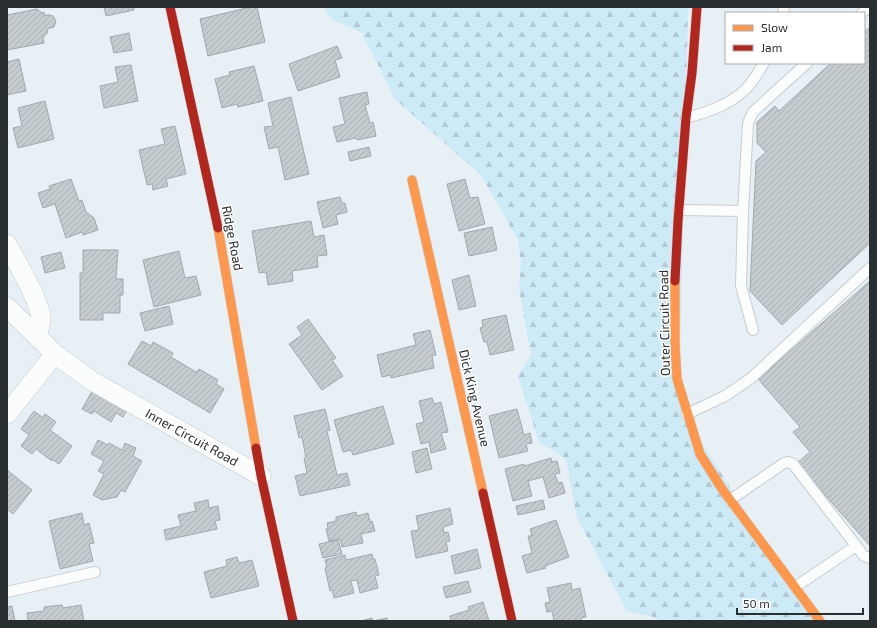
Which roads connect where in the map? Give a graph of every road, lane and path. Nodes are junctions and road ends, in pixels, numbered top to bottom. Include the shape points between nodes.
1 (170, 7) edge
2 (697, 7) edge
3 (763, 64) edge
4 (806, 64) edge
5 (686, 118) junction
6 (412, 180) dead end
7 (679, 210) junction
8 (743, 211) junction
9 (7, 244) edge
10 (870, 268) edge
11 (7, 307) edge
12 (753, 330) dead end
13 (37, 336) junction
14 (55, 354) junction
15 (7, 414) edge
16 (687, 414) junction
17 (261, 476) junction
18 (730, 500) junction
19 (856, 546) junction
20 (870, 558) edge
21 (95, 572) dead end
22 (795, 587) junction
23 (7, 592) edge
24 (293, 621) edge
25 (512, 621) edge
26 (820, 621) edge

1 - 17 street, Ridge Road via 221,240
2 - 5 street, Outer Circuit Road
3 - 5 lane via 747,88 727,103
4 - 8 lane via 753,112 750,118
5 - 7 street, Outer Circuit Road
6 - 25 street, Dick King Avenue
7 - 8 lane
7 - 16 street, Outer Circuit Road via 675,345 677,379
8 - 12 lane via 741,286
9 - 13 street via 38,305 41,317
10 - 16 lane via 750,379 725,396
11 - 13 street, Inner Circuit Road
13 - 14 street, Inner Circuit Road
14 - 15 street
14 - 17 street, Inner Circuit Road via 92,381
16 - 18 street, Outer Circuit Road via 700,454
17 - 24 street
18 - 19 lane via 784,462 794,464
18 - 22 street, Outer Circuit Road
19 - 20 lane via 864,556
19 - 22 lane
21 - 23 lane
22 - 26 street, Outer Circuit Road

